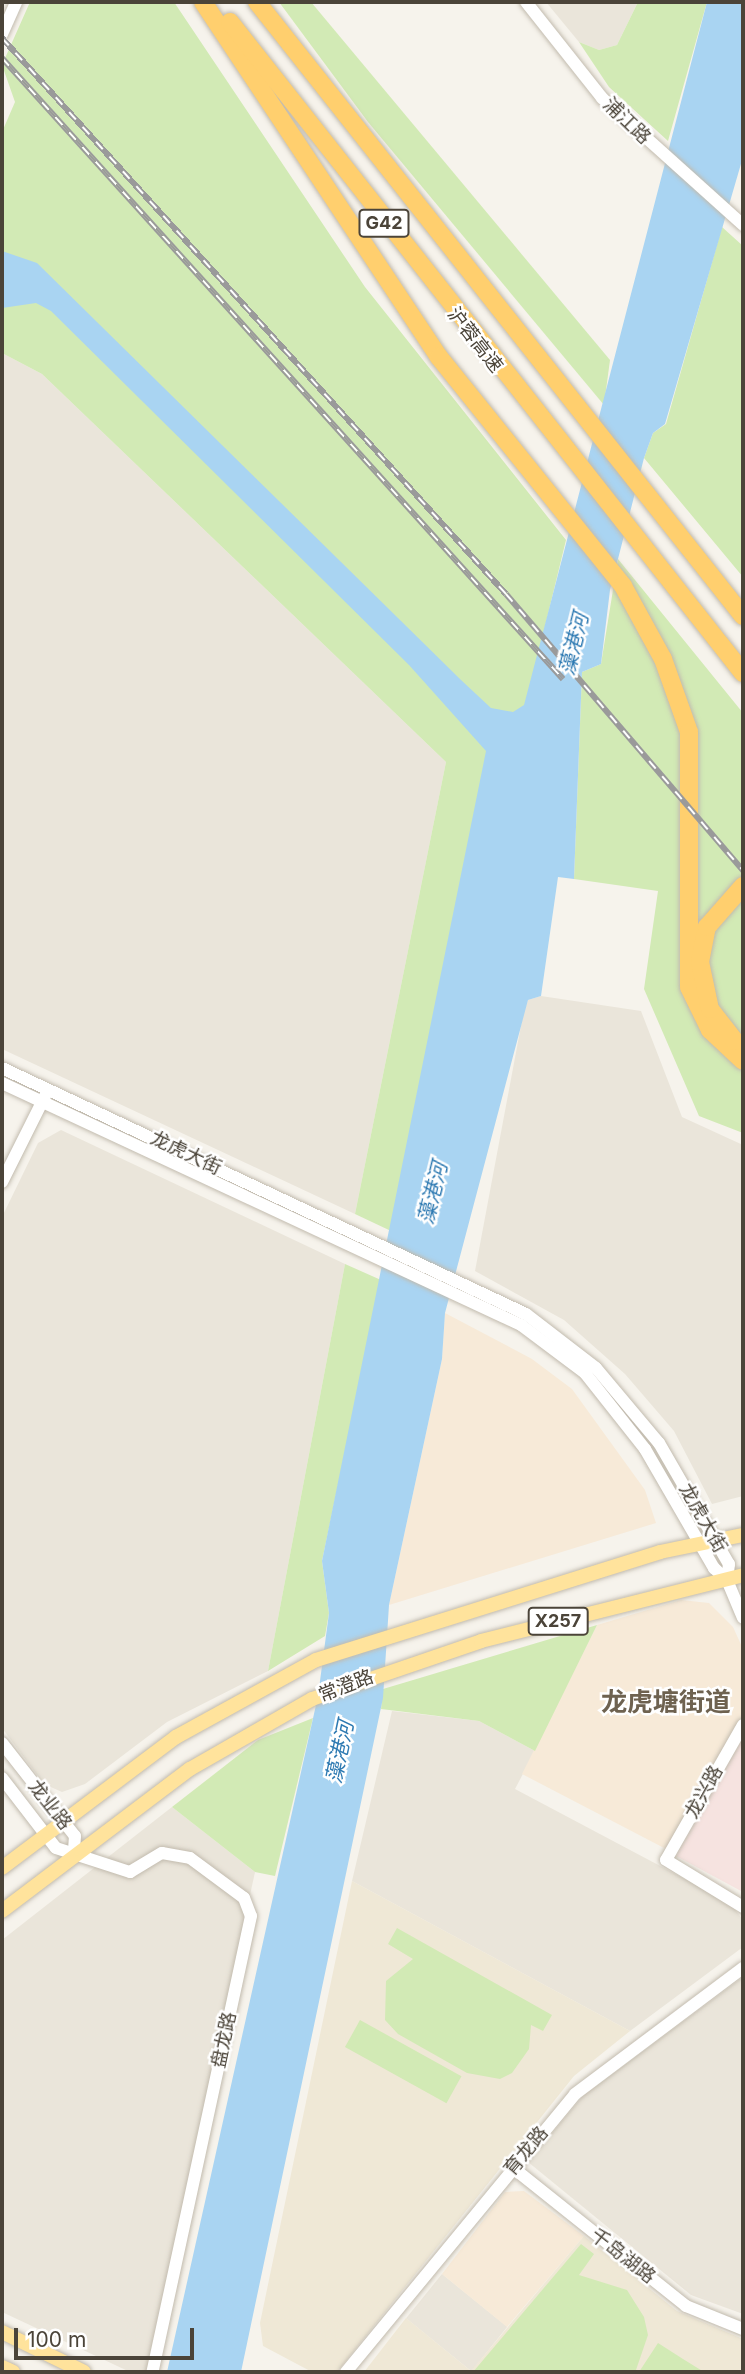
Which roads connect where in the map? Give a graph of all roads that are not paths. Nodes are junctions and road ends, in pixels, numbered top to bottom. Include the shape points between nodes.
1 (16, 2) edge
2 (203, 2) edge
3 (214, 2) edge
4 (257, 2) edge
5 (526, 2) edge
6 (2, 34) edge
7 (738, 221) edge
8 (658, 507) junction
9 (743, 603) edge
10 (743, 616) edge
11 (743, 673) edge
12 (743, 886) edge
13 (743, 1048) edge
14 (743, 1061) edge
15 (2, 1068) edge
16 (2, 1083) edge
17 (45, 1096) junction
18 (2, 1182) edge
19 (368, 1244) junction
20 (743, 1535) edge
21 (717, 1542) junction
22 (701, 1545) junction
23 (743, 1575) edge
24 (727, 1580) junction
25 (743, 1618) edge
26 (743, 1725) edge
27 (2, 1743) edge
28 (2, 1778) edge
29 (62, 1818) junction
30 (43, 1833) junction
31 (74, 1852) junction
32 (2, 1868) edge
33 (743, 1908) edge
34 (2, 1911) edge
35 (743, 1968) edge
36 (512, 2167) junction
37 (743, 2329) edge
38 (2, 2332) edge
39 (2, 2367) edge
40 (13, 2372) edge
41 (84, 2372) edge
42 (152, 2372) edge
43 (346, 2372) edge

1 - 6 street
2 - 14 highway via 439,357 623,586 663,659 690,732 689,987 710,1031
3 - 11 highway, 沪蓉高速 / G42 via 556,442
4 - 8 highway, 沪蓉高速 / G42 via 569,401
5 - 7 street, 浦江路 via 602,97
8 - 9 highway
8 - 10 highway
12 - 13 highway via 707,926 700,962 710,1009
15 - 17 street, 龙虎大街
16 - 17 street, 龙虎大街
17 - 18 street
17 - 19 street, 龙虎大街
19 - 21 street, 龙虎大街 via 470,1285 526,1314 596,1368 659,1443
19 - 22 street, 龙虎大街 via 521,1325 584,1373 645,1449
20 - 21 main road, 常澄路 / X257
21 - 22 main road, 常澄路 / X257
21 - 24 street, 龙虎大街 via 729,1564
22 - 24 street, 龙虎大街
22 - 29 main road, 常澄路 / X257 via 660,1552 316,1660 176,1737
23 - 24 main road, 常澄路 / X257
24 - 25 street
24 - 31 main road, 常澄路 / X257 via 390,1669 312,1699 252,1728
26 - 33 street, 龙兴路 via 666,1860
27 - 29 street, 龙业路
28 - 30 street, 龙业路
29 - 30 main road, 常澄路
29 - 31 street, 龙业路 via 75,1836
30 - 31 street, 龙业路 via 56,1849
30 - 32 main road, 常澄路
31 - 34 main road, 常澄路
31 - 42 street, 盘龙路 via 130,1872 162,1853 190,1858 244,1898 251,1916
35 - 36 street, 育龙路 via 575,2094
36 - 37 street, 千岛湖路 via 686,2305
36 - 43 street, 育龙路
38 - 41 main road
39 - 40 main road

